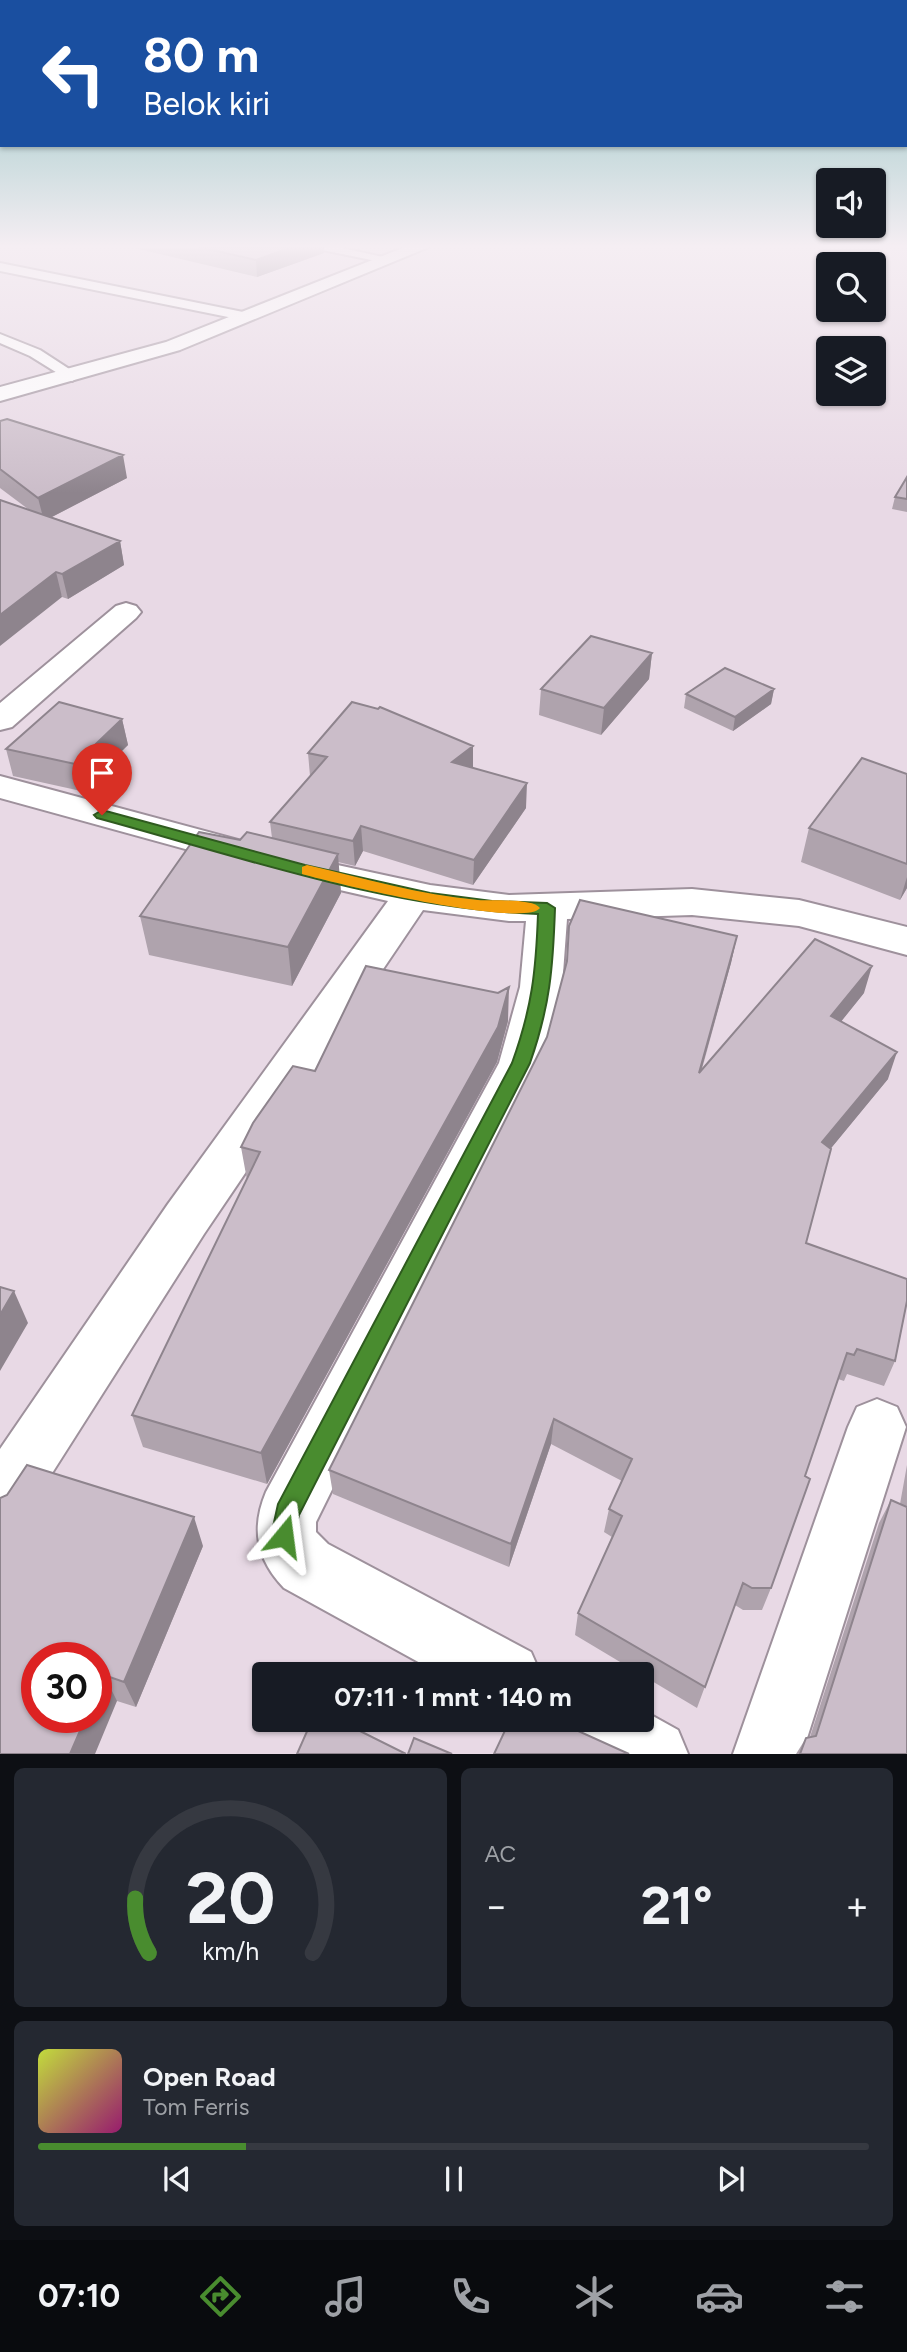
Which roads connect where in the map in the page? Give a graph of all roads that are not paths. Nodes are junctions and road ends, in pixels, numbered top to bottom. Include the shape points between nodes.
1 (209, 329) edge
2 (217, 329) edge
3 (214, 330) junction
4 (0, 338) edge
5 (72, 376) junction
6 (0, 394) edge
7 (126, 612) dead end
8 (0, 720) edge
9 (0, 787) edge
10 (414, 894) junction
11 (547, 908) junction
12 (907, 941) edge
13 (877, 1427) dead end
14 (0, 1501) edge
15 (484, 1662) edge
16 (614, 1732) edge
17 (654, 1754) edge
18 (767, 1754) edge

1 - 3 lane
2 - 3 street
3 - 5 street
4 - 5 lane
5 - 6 street
7 - 8 street
9 - 10 street via 305,870
10 - 11 street via 476,905
10 - 14 street via 186,1219
11 - 12 street via 692,902 799,913
11 - 15 street via 545,974 537,1018 521,1063 287,1513 284,1536 289,1550 306,1566
13 - 18 street
16 - 17 street

